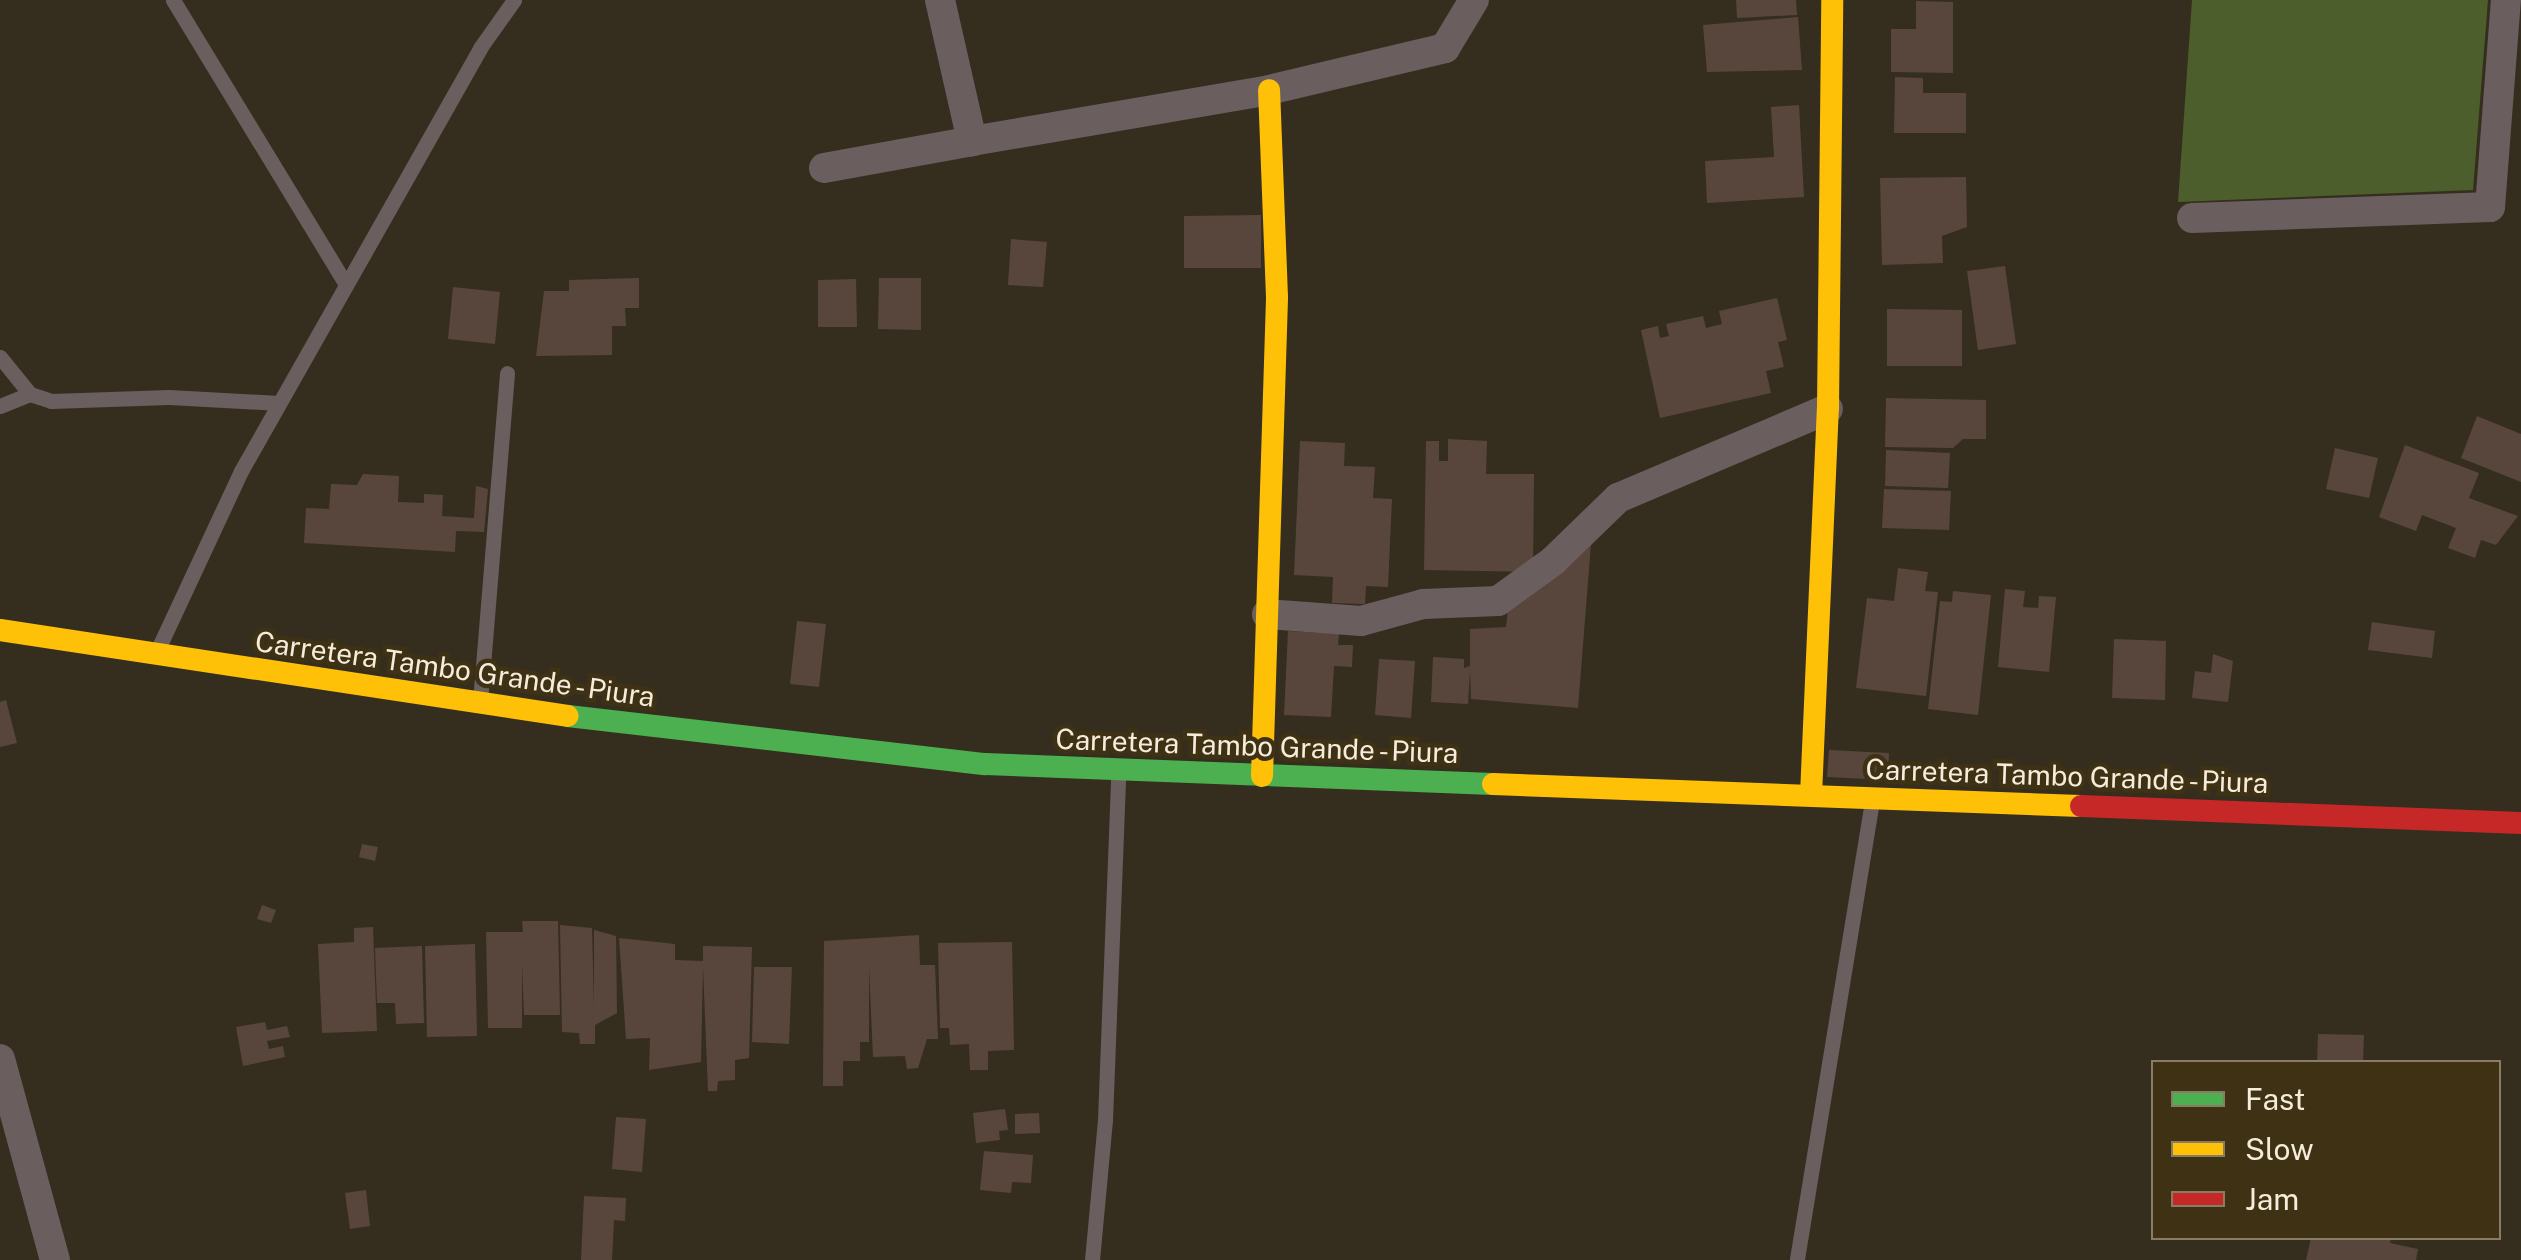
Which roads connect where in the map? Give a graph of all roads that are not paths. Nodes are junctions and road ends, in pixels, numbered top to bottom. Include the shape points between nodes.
1 (172, 0) edge
2 (514, 0) edge
3 (940, 0) edge
4 (1832, 0) edge
5 (2506, 0) edge
6 (1463, 9) edge
7 (1269, 90) junction
8 (972, 140) junction
9 (824, 168) dead end
10 (2192, 218) dead end
11 (346, 284) junction
12 (0, 357) edge
13 (507, 372) dead end
14 (30, 394) junction
15 (279, 403) junction
16 (0, 406) edge
17 (1828, 409) junction
18 (1267, 614) junction
19 (0, 630) edge
20 (156, 655) junction
21 (480, 706) junction
22 (1118, 770) junction
23 (1262, 776) junction
24 (1811, 794) junction
25 (1872, 798) junction
26 (2521, 823) edge
27 (0, 1059) edge
28 (1797, 1259) edge
29 (55, 1260) edge
30 (1092, 1260) edge

1 - 11 lane
2 - 11 lane
3 - 8 street
4 - 17 main road
5 - 10 street via 2490,207
6 - 7 street via 1444,48
7 - 8 street
7 - 18 main road via 1277,297
8 - 9 street
11 - 15 lane
12 - 14 lane
13 - 21 lane
14 - 15 lane via 92,403 169,397
14 - 16 lane
15 - 20 lane
17 - 18 street via 1618,498 1553,561 1498,601 1423,604 1361,621
17 - 24 main road
18 - 23 main road
19 - 20 main road, Carretera Tambo Grande - Piura
20 - 21 main road, Carretera Tambo Grande - Piura
21 - 22 main road, Carretera Tambo Grande - Piura via 783,746
22 - 23 main road, Carretera Tambo Grande - Piura
22 - 30 lane via 1105,1120
23 - 24 main road, Carretera Tambo Grande - Piura
24 - 25 main road, Carretera Tambo Grande - Piura
25 - 26 main road, Carretera Tambo Grande - Piura
25 - 28 lane
27 - 29 street

